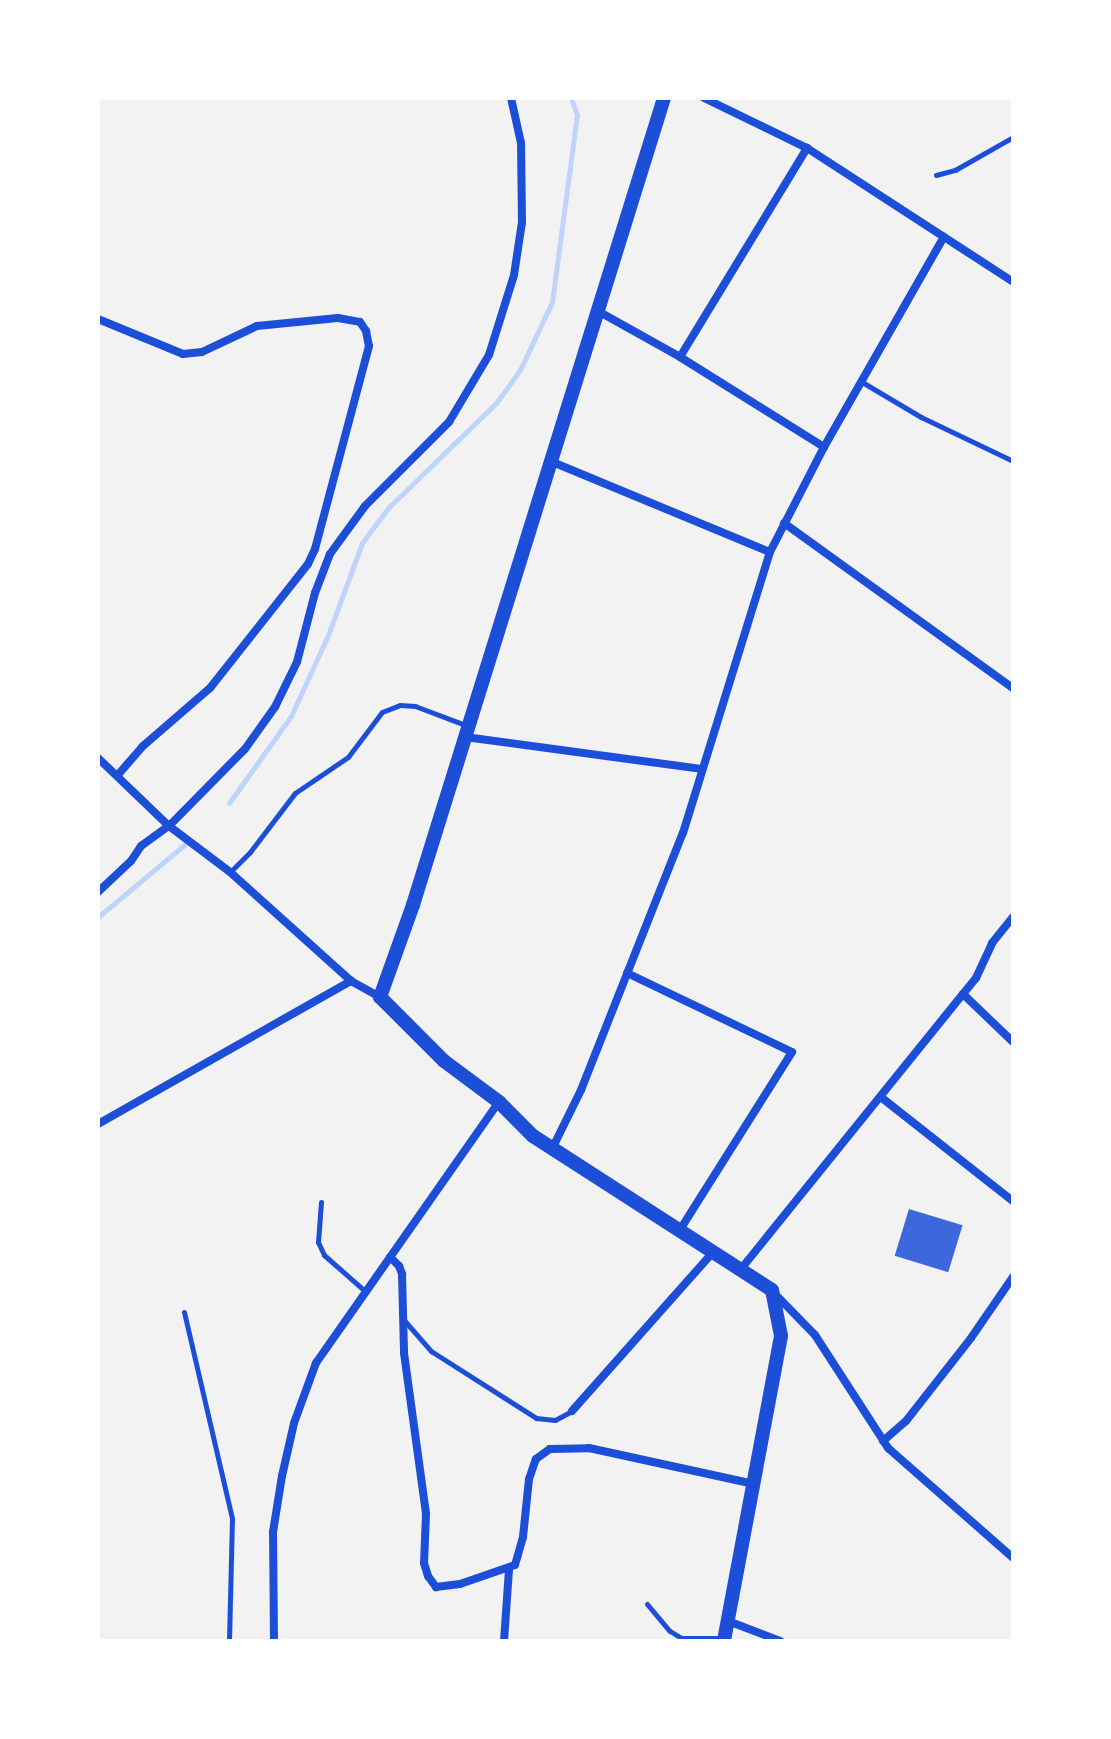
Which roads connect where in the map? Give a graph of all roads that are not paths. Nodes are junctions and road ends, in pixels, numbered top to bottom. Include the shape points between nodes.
1 (511, 98) edge
2 (662, 98) edge
3 (704, 98) edge
4 (1013, 137) edge
5 (807, 148) junction
6 (936, 175) dead end
7 (944, 237) junction
8 (1013, 282) edge
9 (596, 310) junction
10 (98, 319) edge
11 (680, 357) junction
12 (861, 382) junction
13 (824, 447) junction
14 (550, 461) junction
15 (1013, 461) edge
16 (784, 523) junction
17 (770, 552) junction
18 (1013, 688) edge
19 (467, 731) junction
20 (98, 758) edge
21 (701, 769) junction
22 (118, 775) junction
23 (169, 826) junction
24 (230, 872) junction
25 (98, 892) edge
26 (1013, 917) edge
27 (627, 973) junction
28 (351, 981) junction
29 (963, 994) junction
30 (380, 997) junction
31 (1013, 1042) edge
32 (882, 1098) junction
33 (499, 1102) junction
34 (98, 1124) edge
35 (552, 1149) junction
36 (1013, 1201) edge
37 (321, 1202) dead end
38 (680, 1230) junction
39 (715, 1251) junction
40 (390, 1257) junction
41 (741, 1269) junction
42 (1013, 1277) edge
43 (772, 1290) junction
44 (366, 1292) junction
45 (184, 1312) dead end
46 (403, 1318) junction
47 (572, 1411) joint
48 (883, 1441) junction
49 (754, 1484) junction
50 (1011, 1556) edge
51 (509, 1569) junction
52 (647, 1604) dead end
53 (728, 1621) junction
54 (724, 1640) edge
55 (229, 1641) edge
56 (274, 1641) edge
57 (504, 1641) edge
58 (780, 1641) edge

1 - 23 street via 523,169 522,222 514,275 489,355 449,422 375,496 330,554 297,662 261,729
2 - 9 street
3 - 5 street
4 - 6 lane
5 - 7 street
5 - 11 street
7 - 8 street
7 - 12 street
9 - 11 street
9 - 14 street
10 - 22 street via 183,354 202,352 257,326 338,318 360,322 369,346 308,564 210,688
11 - 13 street
12 - 13 street
12 - 15 lane
13 - 16 street
14 - 17 street
14 - 19 street
16 - 17 street
16 - 18 street
17 - 21 street
19 - 21 street
19 - 24 lane via 415,706 382,712 348,757 295,793
19 - 30 street
20 - 22 street
21 - 27 street via 683,833
22 - 23 street
23 - 24 street
23 - 25 street via 141,846
24 - 28 street
26 - 29 street
27 - 35 street
27 - 38 street via 792,1052
28 - 30 street
28 - 34 street
29 - 31 street
29 - 32 street
30 - 33 street via 444,1061
32 - 36 street
32 - 41 street
33 - 35 street
33 - 40 street
35 - 38 street
37 - 44 lane via 318,1242 324,1255
38 - 39 street
39 - 41 street
39 - 47 street
40 - 44 street
40 - 46 street via 402,1274
41 - 43 street
42 - 48 street via 906,1421
43 - 48 street via 815,1335
43 - 49 street via 781,1336
44 - 56 street via 316,1363 294,1423 273,1532
45 - 55 lane via 232,1518
46 - 47 lane via 431,1351 536,1418 555,1420
46 - 51 street via 424,1484 428,1576 436,1587 445,1587
48 - 50 street
49 - 51 street via 589,1448 550,1449 536,1459 529,1479 523,1537 517,1561
49 - 53 street
51 - 57 street
52 - 54 lane via 681,1638
53 - 54 street
53 - 58 street

